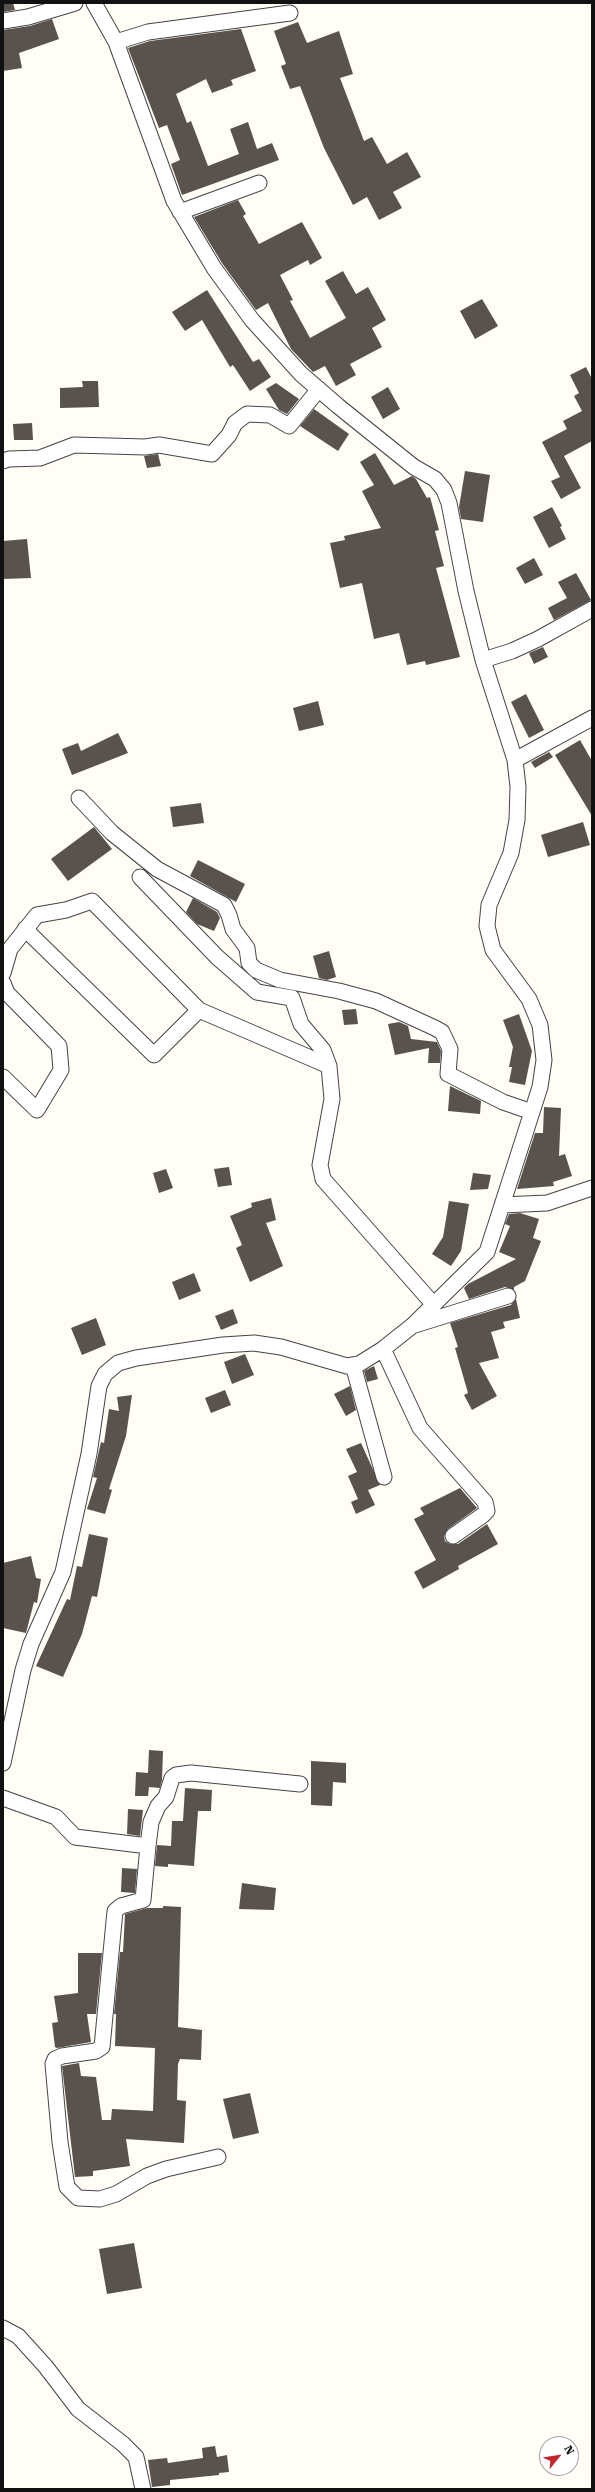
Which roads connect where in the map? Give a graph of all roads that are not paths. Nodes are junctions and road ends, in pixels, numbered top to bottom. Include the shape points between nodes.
1 (75, 3) edge
2 (94, 3) edge
3 (290, 13) dead end
4 (3, 21) edge
5 (116, 42) junction
6 (259, 183) dead end
7 (180, 212) junction
8 (319, 389) junction
9 (3, 461) edge
10 (592, 609) edge
11 (483, 660) junction
12 (592, 718) edge
13 (515, 760) junction
14 (79, 798) dead end
15 (140, 877) dead end
16 (26, 929) junction
17 (3, 973) edge
18 (3, 983) edge
19 (199, 1010) junction
20 (329, 1066) junction
21 (3, 1077) edge
22 (532, 1112) junction
23 (592, 1188) edge
24 (502, 1205) junction
25 (508, 1296) dead end
26 (434, 1305) junction
27 (412, 1326) junction
28 (382, 1349) junction
29 (353, 1365) junction
30 (384, 1477) dead end
31 (453, 1536) dead end
32 (3, 1763) edge
33 (300, 1784) dead end
34 (3, 1798) edge
35 (148, 1846) junction
36 (218, 2157) dead end
37 (3, 2328) edge
38 (143, 2489) edge

1 - 4 street via 28,17
2 - 5 street
3 - 5 street via 148,32
5 - 7 street
6 - 7 street
7 - 8 street via 214,268 252,320 301,374
8 - 9 street via 289,426 270,415 247,414 235,423 229,435 212,454 159,445 74,445 40,458
8 - 11 street via 414,467 435,479 444,490 451,510 466,591
10 - 11 street via 532,642
11 - 13 street
12 - 13 street
13 - 22 street via 518,787 517,820 511,854 489,905 487,926 493,950 529,999 540,1024 544,1060 540,1087
14 - 22 street via 112,833 157,869 224,906 233,929 246,948 249,963 256,970 280,980 376,1001 435,1028 442,1032 450,1049 448,1074 502,1102
15 - 20 street via 217,957 258,992 292,998 302,1024 323,1050
16 - 17 street via 10,949
16 - 19 street via 37,915 66,910 92,901
16 - 19 street via 154,1055
18 - 21 street via 6,993 59,1046 61,1070 37,1110
19 - 20 street
20 - 26 street via 332,1099 320,1166 323,1179
22 - 24 street
23 - 24 street via 547,1203
24 - 26 street via 487,1252
25 - 27 street
26 - 27 street
27 - 28 street
28 - 29 street via 363,1362
28 - 31 street via 420,1428 485,1502 486,1511 483,1515
29 - 30 street
29 - 32 street via 342,1365 281,1347 254,1343 181,1350 136,1358 118,1363 105,1374 99,1386 89,1454 63,1572 31,1644
33 - 35 street via 191,1773 176,1775 172,1778 166,1797 158,1806 151,1822
34 - 35 street via 56,1817 75,1837
35 - 36 street via 142,1900 121,1906 115,1911 102,2047 96,2051 62,2056 55,2059 53,2064 67,2187 78,2198 100,2199 116,2194 147,2176 166,2169
37 - 38 street via 18,2336 78,2409 136,2457

